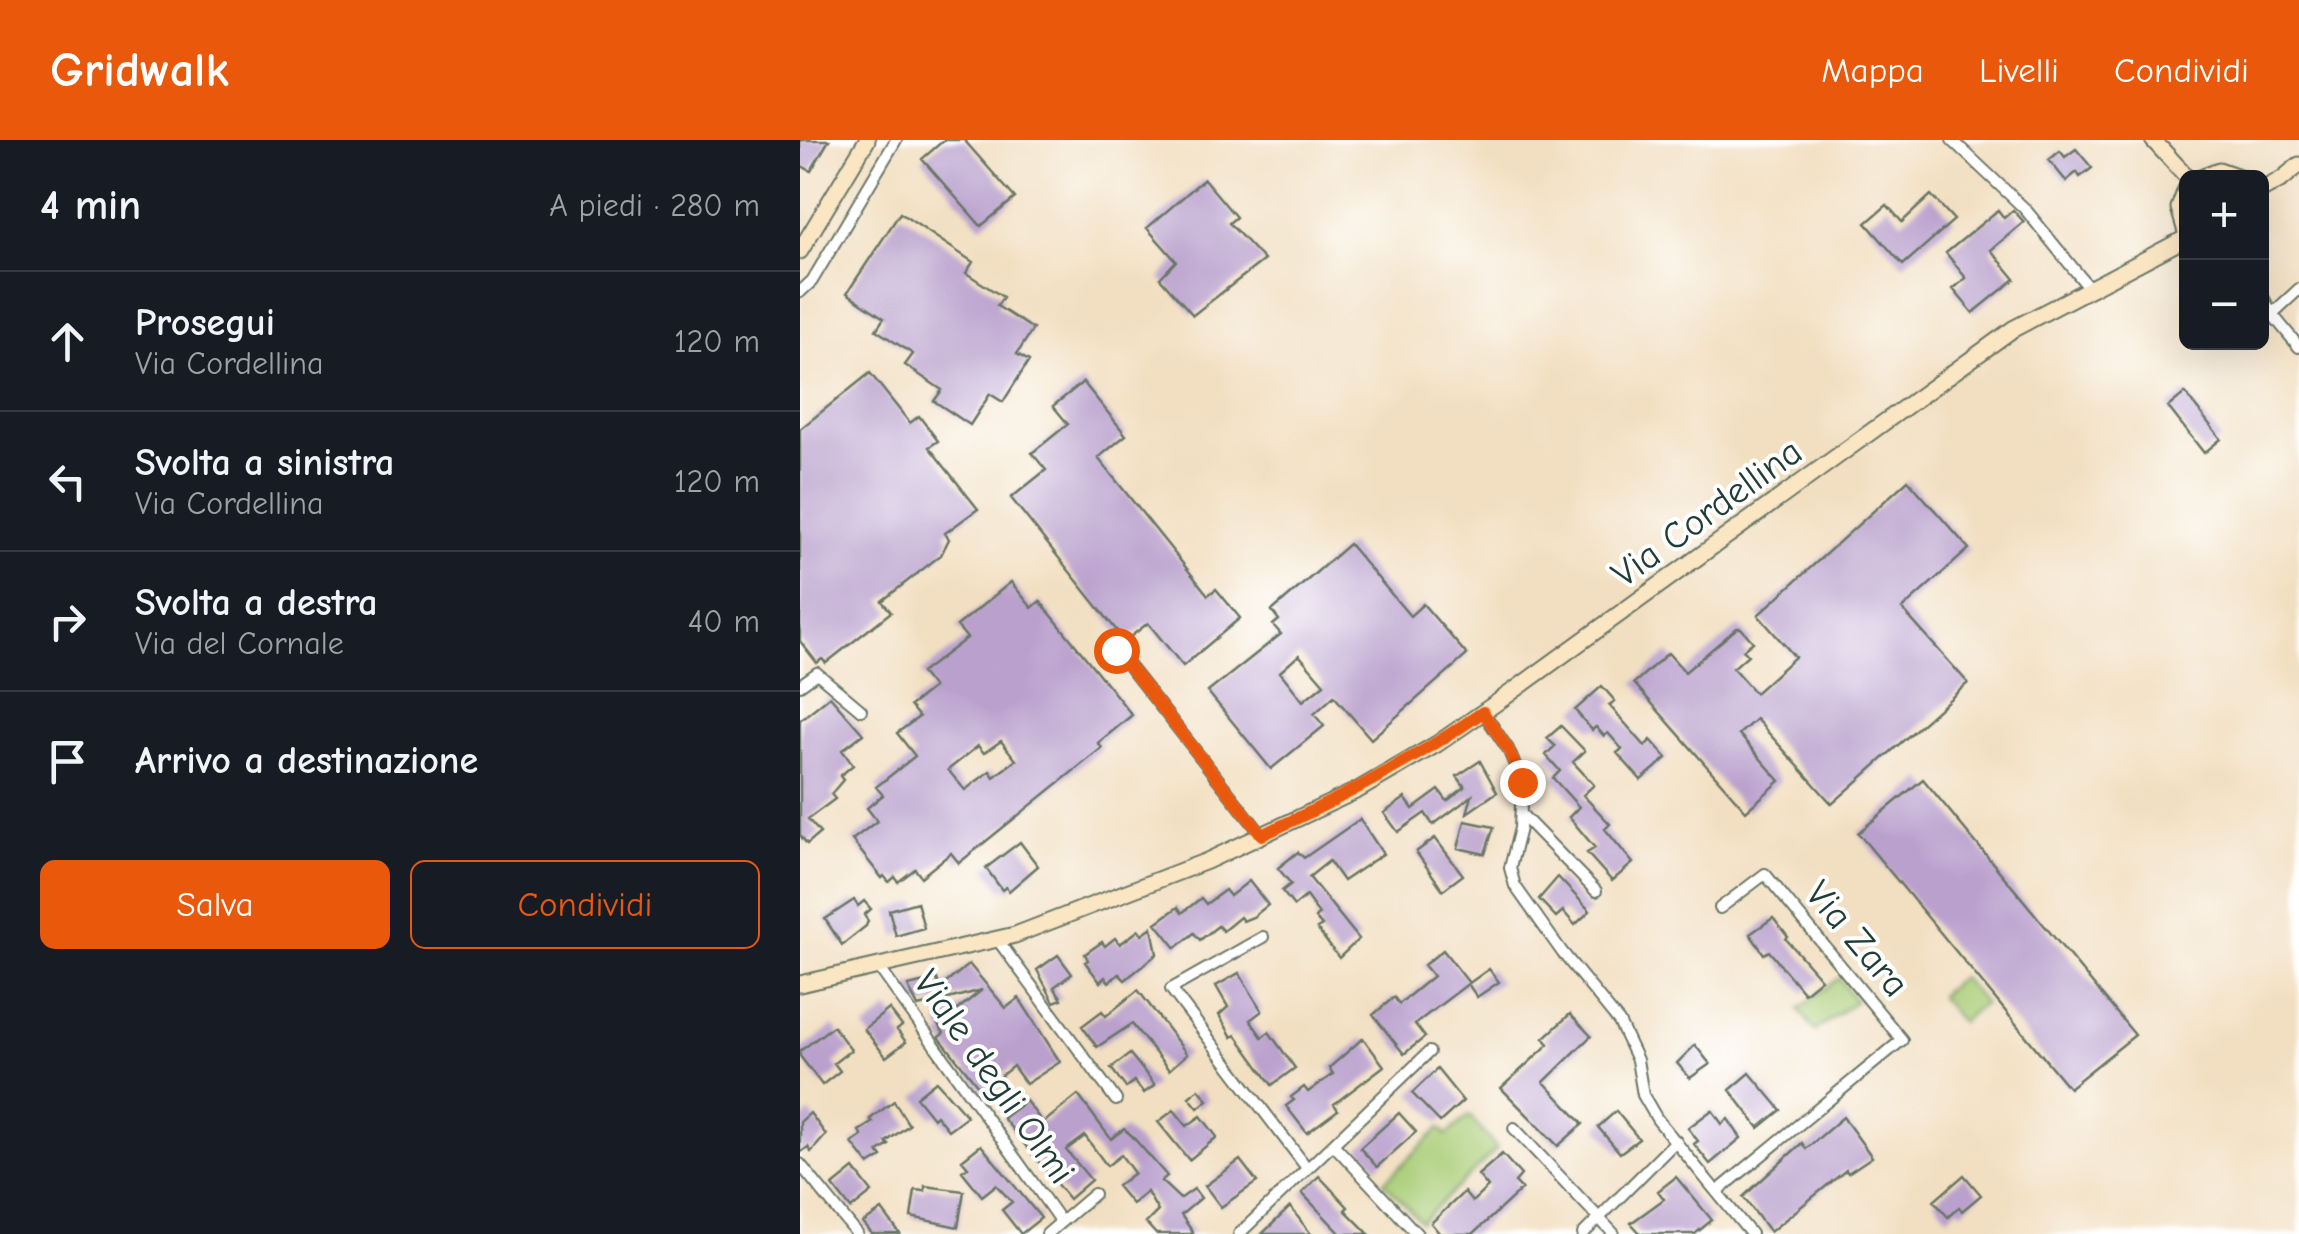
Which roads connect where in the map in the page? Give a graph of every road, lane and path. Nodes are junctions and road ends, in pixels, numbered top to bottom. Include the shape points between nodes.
1 (867, 140) edge
2 (896, 140) edge
3 (1952, 140) edge
4 (2153, 140) edge
5 (2299, 165) edge
6 (2181, 170) edge
7 (2269, 185) edge
8 (2179, 239) edge
9 (800, 251) edge
10 (2299, 288) edge
11 (2090, 289) junction
12 (800, 292) edge
13 (2269, 308) edge
14 (2272, 314) junction
15 (2299, 347) edge
16 (1116, 650) dead end
17 (800, 685) edge
18 (861, 710) dead end
19 (1483, 712) junction
20 (1521, 814) junction
21 (1262, 835) junction
22 (1596, 891) dead end
23 (1720, 908) dead end
24 (1263, 937) dead end
25 (997, 939) junction
26 (878, 966) junction
27 (800, 984) edge
28 (1429, 1052) dead end
29 (1116, 1100) dead end
30 (1514, 1128) dead end
31 (1676, 1142) junction
32 (1333, 1144) junction
33 (800, 1164) edge
34 (1307, 1168) junction
35 (1718, 1192) junction
36 (1094, 1194) dead end
37 (1600, 1219) junction
38 (1060, 1222) junction
39 (857, 1234) edge
40 (1047, 1234) edge
41 (1238, 1234) edge
42 (1416, 1234) edge
43 (1583, 1234) edge
44 (1614, 1234) edge
45 (1751, 1234) edge

1 - 9 street
2 - 12 street
3 - 11 street via 2025,209
4 - 6 street
5 - 7 street
8 - 11 street, Via Cordellina
10 - 14 street
11 - 19 street, Via Cordellina via 2013,329
13 - 14 street
14 - 15 street
16 - 21 street
17 - 18 street via 817,673
19 - 20 street via 1522,782
19 - 21 street, Via Cordellina via 1358,790
20 - 22 street
20 - 31 street via 1510,868 1516,886 1619,1022 1637,1060 1643,1094
21 - 25 street, Via Cordellina
23 - 35 street, Via Zara via 1766,874 1902,1040
24 - 34 street via 1171,989
25 - 26 street, Via Cordellina
25 - 29 street
26 - 27 street, Via Cordellina
26 - 38 street, Viale degli Olmi
28 - 32 street
30 - 37 street
31 - 35 street
31 - 37 street
32 - 34 street
32 - 42 street
33 - 39 street
34 - 41 street
35 - 45 street
36 - 38 street
37 - 43 street
37 - 44 street
38 - 40 street

